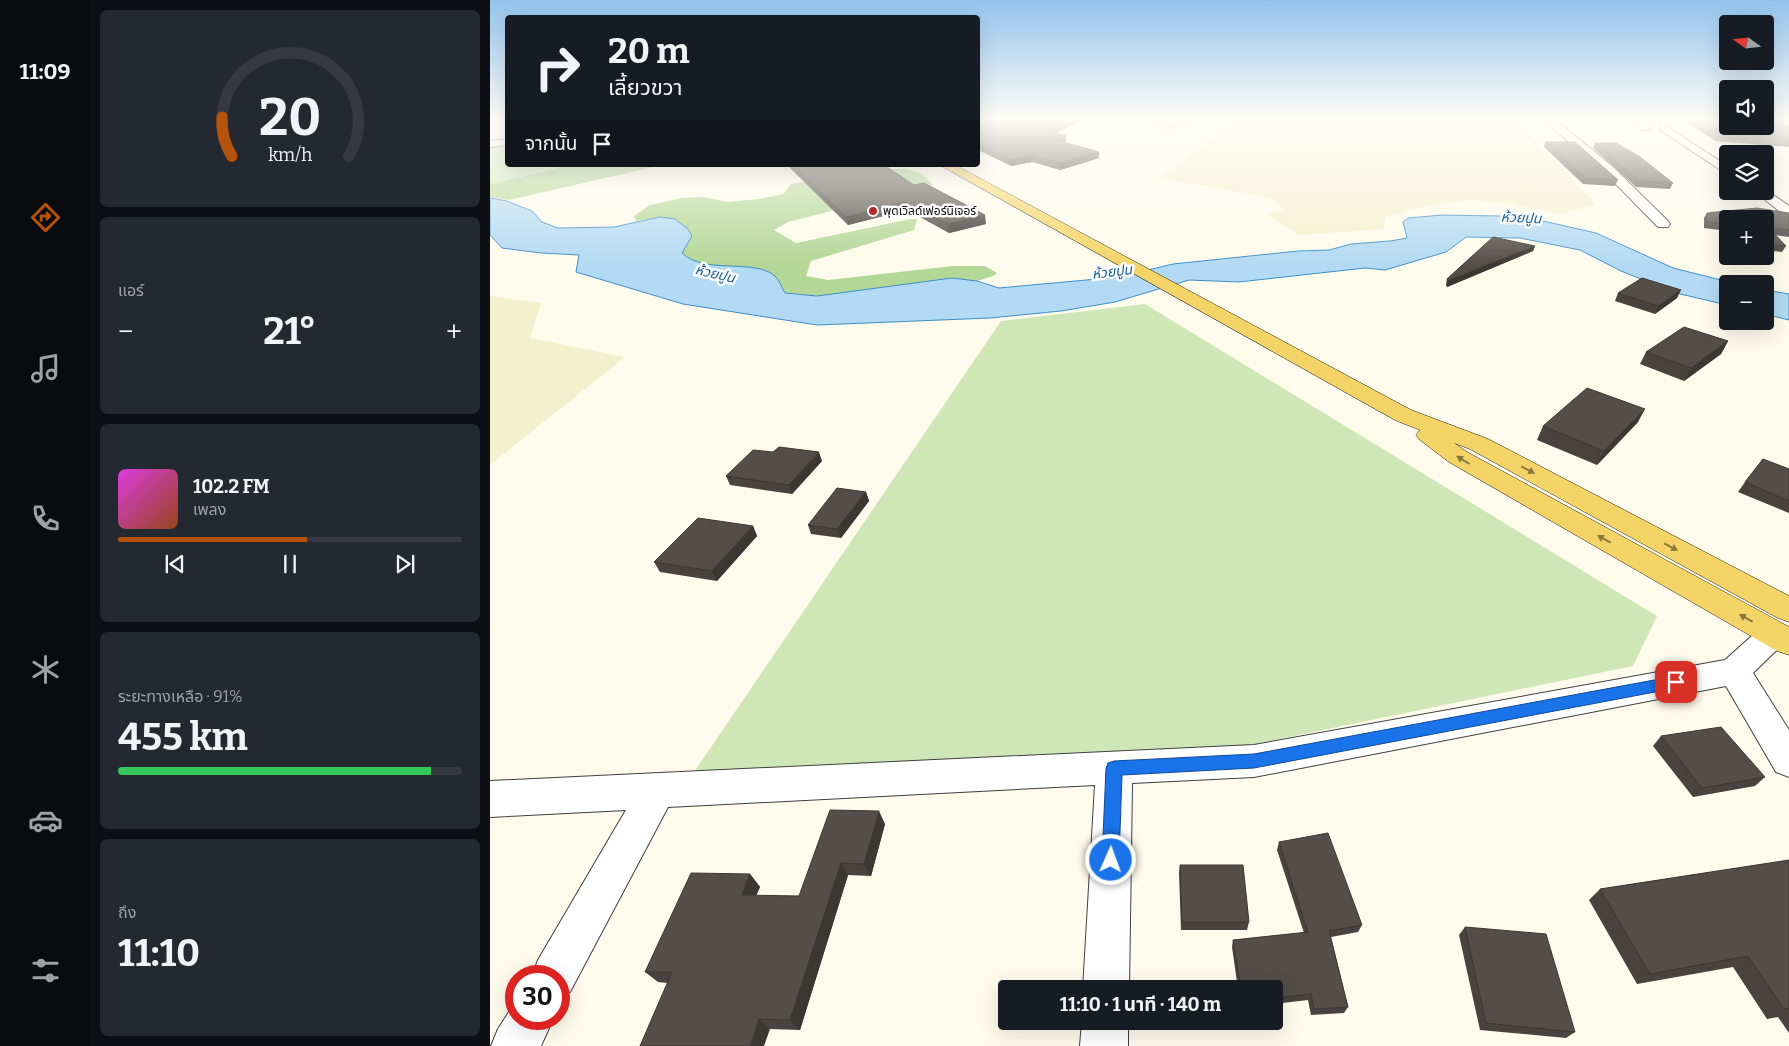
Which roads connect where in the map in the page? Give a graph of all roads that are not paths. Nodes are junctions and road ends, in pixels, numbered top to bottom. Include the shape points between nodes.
1 (950, 167) edge
2 (1605, 167) edge
3 (1772, 200) edge
4 (1789, 212) edge
5 (1663, 224) dead end
6 (1784, 629) edge
7 (1734, 671) junction
8 (1789, 761) edge
9 (1114, 768) junction
10 (657, 791) junction
11 (490, 799) edge
12 (560, 965) edge
13 (1106, 980) edge
14 (524, 1030) edge
15 (1105, 1030) edge
16 (515, 1046) edge
17 (1104, 1046) edge

1 - 6 main road via 1403,416 1458,457
2 - 5 street
3 - 4 street
6 - 7 street
7 - 8 street
7 - 9 street via 1254,761
9 - 10 street
9 - 13 street
10 - 11 street
10 - 12 street
14 - 16 street
15 - 17 street

